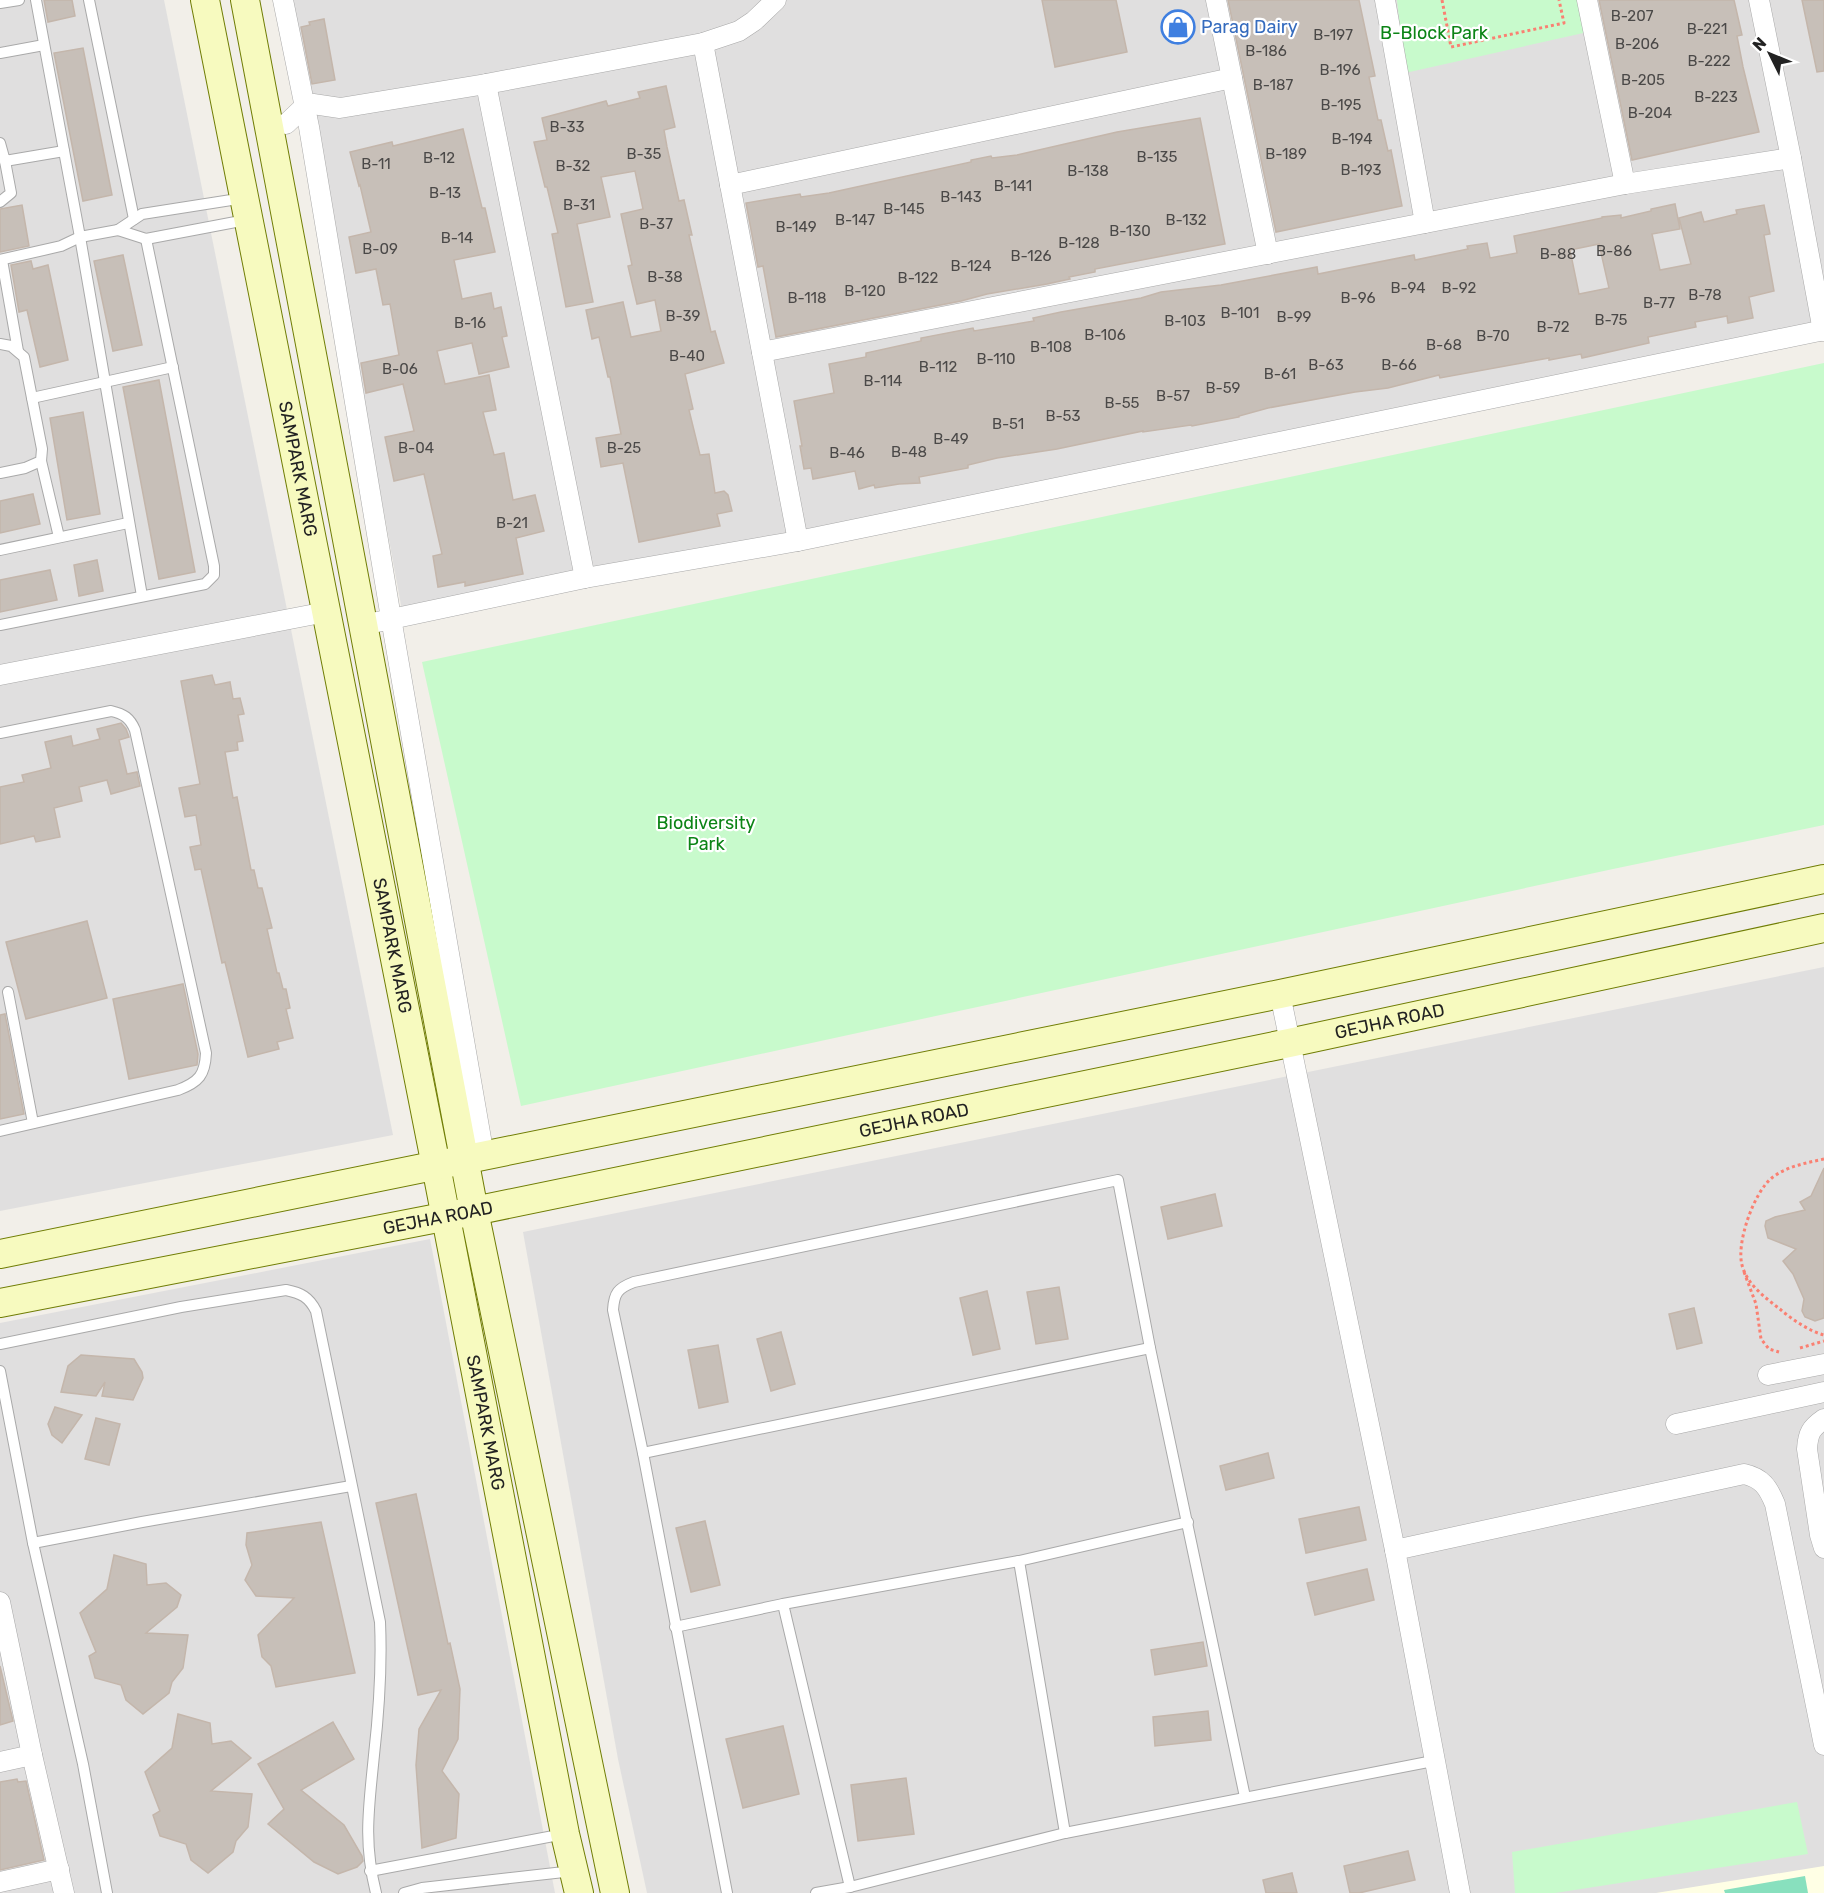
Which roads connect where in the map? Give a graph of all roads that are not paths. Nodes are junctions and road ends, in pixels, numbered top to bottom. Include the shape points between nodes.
1 (19, 0) edge
2 (36, 0) edge
3 (89, 0) edge
4 (205, 0) edge
5 (245, 0) edge
6 (283, 0) edge
7 (776, 0) edge
8 (1216, 0) edge
9 (1385, 0) edge
10 (1587, 0) edge
11 (1759, 0) edge
12 (0, 3) edge
13 (703, 43) junction
14 (44, 45) junction
15 (0, 53) edge
16 (1232, 78) junction
17 (486, 84) junction
18 (305, 106) junction
19 (340, 108) junction
20 (278, 126) junction
21 (309, 127) junction
22 (0, 143) edge
23 (64, 151) junction
24 (1791, 158) junction
25 (5, 161) junction
26 (1626, 184) junction
27 (730, 185) junction
28 (0, 202) edge
29 (246, 209) junction
30 (134, 219) junction
31 (1425, 223) junction
32 (118, 230) junction
33 (80, 237) junction
34 (146, 239) junction
35 (1268, 254) junction
36 (1, 260) edge
37 (1823, 330) edge
38 (0, 344) edge
39 (18, 351) junction
40 (762, 352) junction
41 (173, 367) junction
42 (105, 382) junction
43 (32, 398) junction
44 (41, 461) junction
45 (0, 473) edge
46 (128, 523) junction
47 (59, 537) junction
48 (798, 541) junction
49 (0, 550) edge
50 (585, 578) junction
51 (142, 596) junction
52 (326, 612) junction
53 (391, 618) junction
54 (0, 625) edge
55 (363, 625) junction
56 (0, 675) edge
57 (0, 733) edge
58 (1824, 879) edge
59 (1824, 928) edge
60 (8, 992) dead end
61 (1280, 994) junction
62 (1289, 1043) junction
63 (33, 1123) junction
64 (0, 1131) edge
65 (474, 1158) junction
66 (436, 1166) junction
67 (474, 1211) junction
68 (445, 1216) junction
69 (0, 1254) edge
70 (0, 1303) edge
71 (0, 1344) edge
72 (1150, 1348) junction
73 (1824, 1364) edge
74 (0, 1371) edge
75 (1768, 1376) dead end
76 (1824, 1392) edge
77 (1824, 1419) edge
78 (1676, 1424) dead end
79 (643, 1453) junction
80 (351, 1486) junction
81 (1188, 1522) junction
82 (33, 1542) junction
83 (1824, 1548) edge
84 (1395, 1550) junction
85 (1019, 1561) junction
86 (0, 1602) edge
87 (783, 1604) junction
88 (675, 1627) junction
89 (1824, 1745) edge
90 (32, 1755) junction
91 (1433, 1761) junction
92 (0, 1762) edge
93 (1245, 1797) junction
94 (1065, 1833) junction
95 (565, 1834) junction
96 (59, 1869) junction
97 (370, 1871) junction
98 (0, 1882) edge
99 (576, 1882) edge
100 (850, 1887) junction
101 (64, 1893) edge
102 (107, 1893) edge
103 (375, 1893) edge
104 (404, 1893) edge
105 (615, 1893) edge
106 (727, 1893) edge
107 (816, 1893) edge
108 (1460, 1893) edge

1 - 12 lane
2 - 14 lane
3 - 30 lane
4 - 29 street, SAMPARK MARG
5 - 20 street, SAMPARK MARG
6 - 18 street
7 - 13 street via 739,31
8 - 16 street
9 - 31 street
10 - 26 street
11 - 24 street
13 - 17 street
13 - 27 street
14 - 15 lane
14 - 23 lane
16 - 27 street
16 - 35 street
17 - 19 street
17 - 50 street
18 - 19 street
18 - 20 street
18 - 21 street
19 - 21 street via 320,125
20 - 21 street
20 - 55 street, SAMPARK MARG
21 - 53 street
22 - 25 lane
23 - 25 lane
23 - 33 lane
24 - 26 street
24 - 37 street
25 - 28 lane via 11,193
26 - 31 street
27 - 40 street
29 - 30 lane via 142,214
29 - 34 lane
29 - 52 street, SAMPARK MARG
30 - 32 lane
31 - 35 street
32 - 33 lane
32 - 34 lane
33 - 36 lane via 61,246
33 - 42 lane
34 - 41 lane
35 - 40 street
36 - 39 lane
37 - 48 street
38 - 39 lane
39 - 43 lane via 24,357
40 - 48 street
41 - 42 lane
41 - 51 lane via 214,575 205,584
42 - 43 lane
42 - 46 lane
43 - 44 lane
44 - 45 lane
44 - 47 lane
46 - 47 lane
46 - 51 lane
47 - 49 lane
48 - 50 street
50 - 53 street
51 - 54 lane
52 - 56 street
52 - 66 street, SAMPARK MARG
53 - 55 street
53 - 65 street
55 - 65 street, SAMPARK MARG
57 - 63 lane via 111,711 131,720 206,1053 206,1068 191,1086
58 - 61 street
59 - 62 street, GEJHA ROAD
60 - 63 lane
61 - 62 street
61 - 65 street
62 - 67 street, GEJHA ROAD
62 - 84 street
63 - 64 lane
65 - 66 street
65 - 67 street, SAMPARK MARG
66 - 68 street, SAMPARK MARG
66 - 69 street
67 - 68 street, GEJHA ROAD
67 - 105 street, SAMPARK MARG
68 - 70 street, GEJHA ROAD
68 - 95 street, SAMPARK MARG
71 - 80 lane via 181,1307 286,1290 300,1293 316,1311
72 - 79 lane
72 - 79 lane via 1118,1180 620,1287 614,1296 613,1310
72 - 81 lane
73 - 75 street
74 - 82 lane
76 - 78 street
77 - 83 street via 1812,1427 1807,1449
79 - 88 lane
80 - 82 lane
80 - 97 lane via 380,1622 382,1658 368,1802
81 - 85 lane
81 - 93 lane
82 - 102 lane via 83,1764
84 - 89 street via 1744,1474 1757,1477 1775,1503
84 - 91 street
85 - 87 lane
85 - 94 lane
86 - 90 street
87 - 88 lane
87 - 100 lane
88 - 106 lane
90 - 92 street
90 - 96 street
91 - 93 lane
91 - 108 street
93 - 94 lane
94 - 100 lane
95 - 97 lane
95 - 99 street, SAMPARK MARG
96 - 98 street
96 - 101 street
97 - 103 lane
99 - 104 lane via 422,1888
100 - 107 lane

